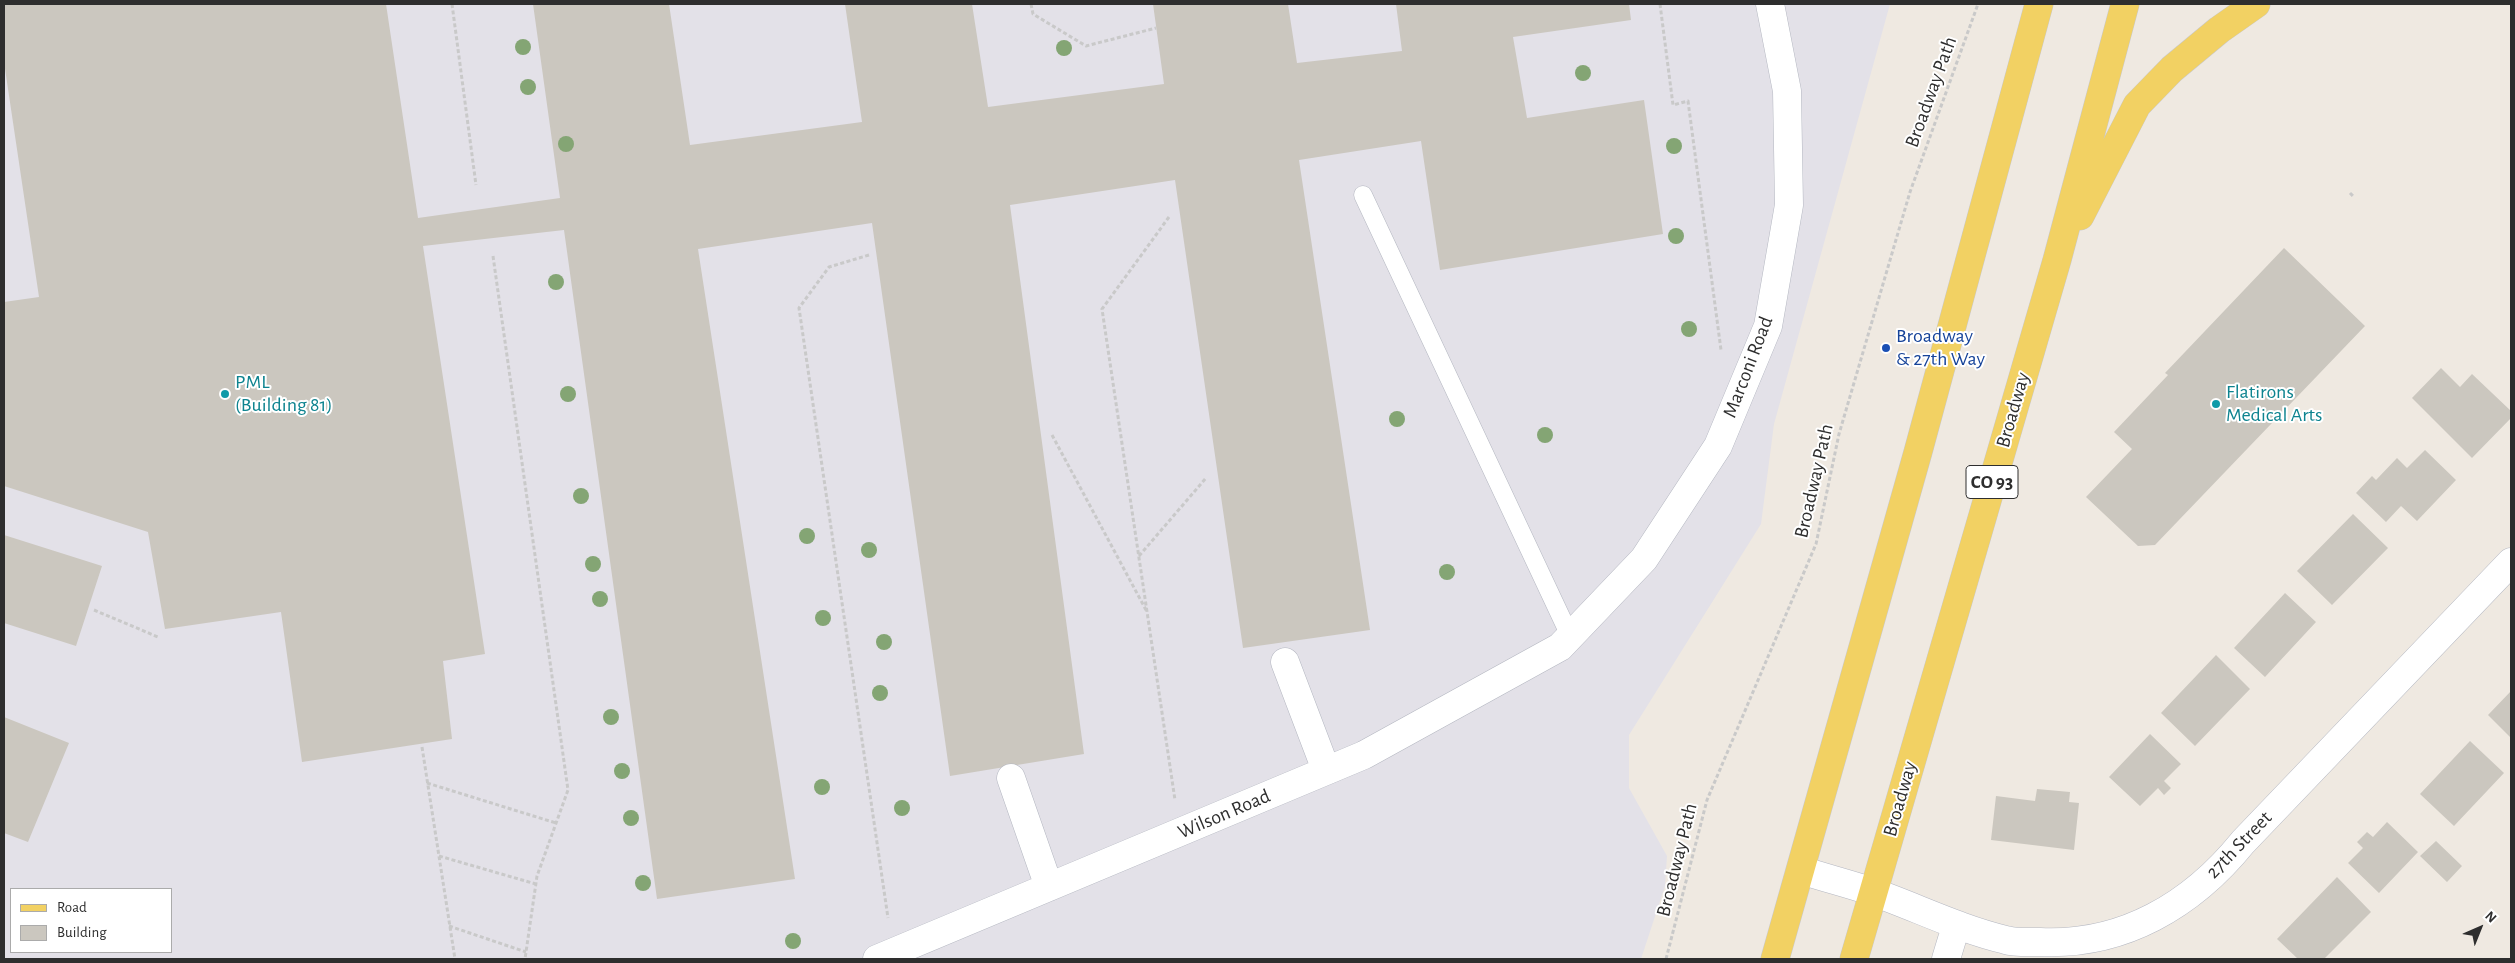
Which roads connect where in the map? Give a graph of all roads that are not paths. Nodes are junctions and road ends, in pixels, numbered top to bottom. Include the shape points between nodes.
1 (1770, 4) edge
2 (2039, 4) edge
3 (2045, 4) edge
4 (2125, 4) edge
5 (2256, 4) edge
6 (1364, 195) dead end
7 (2057, 260) junction
8 (2511, 562) edge
9 (1565, 642) junction
10 (1285, 662) dead end
11 (1326, 770) junction
12 (1010, 778) dead end
13 (1800, 870) junction
14 (1049, 887) junction
15 (1873, 892) junction
16 (1956, 926) junction
17 (877, 959) edge
18 (1775, 959) edge
19 (1854, 959) edge
20 (1946, 959) edge

1 - 9 street, Marconi Road via 1787,91 1790,205 1768,326 1718,446 1644,559
2 - 3 main road
2 - 13 main road
4 - 7 main road, Broadway / CO 93
5 - 7 main road via 2172,69 2137,106
6 - 9 lane
7 - 15 main road, Broadway / CO 93
8 - 16 street, 27th Street via 2243,842 2220,870 2164,913 2114,934 2062,943 2008,941
9 - 11 street, Wilson Road via 1364,755
10 - 11 street
11 - 14 street, Wilson Road
12 - 14 street
13 - 15 street, 27th Street
13 - 18 main road
14 - 17 street, Wilson Road
15 - 16 street, 27th Street
15 - 19 main road, Broadway / CO 93
16 - 20 street

